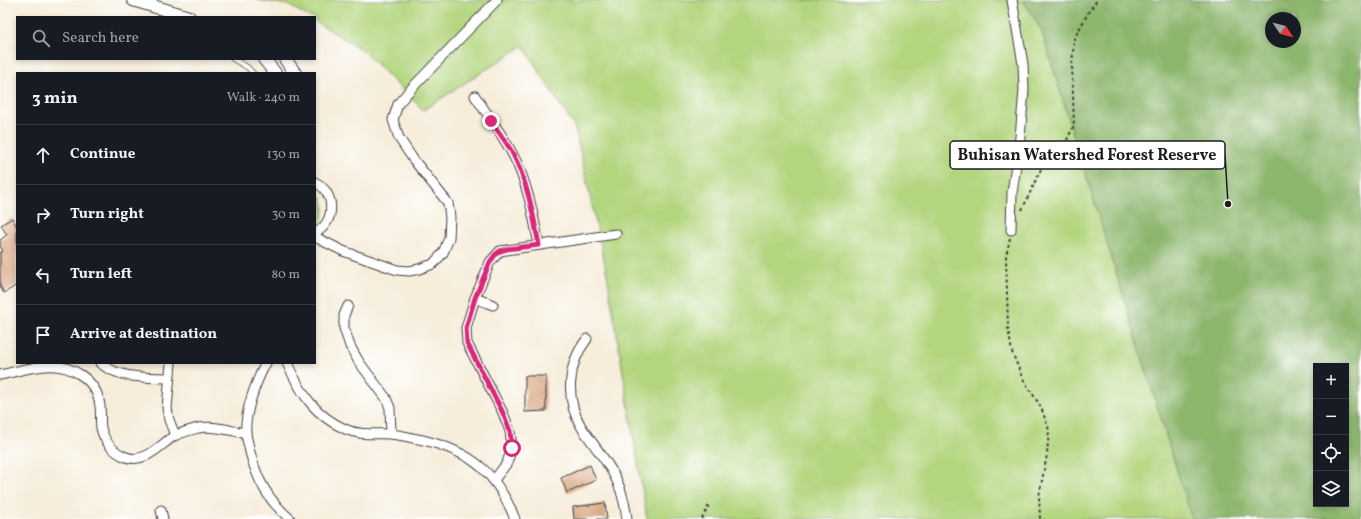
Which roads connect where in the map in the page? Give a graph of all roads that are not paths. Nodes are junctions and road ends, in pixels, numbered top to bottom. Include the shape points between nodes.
1 (133, 0) edge
2 (497, 0) edge
3 (1012, 0) edge
4 (186, 16) edge
5 (235, 60) edge
6 (265, 60) edge
7 (286, 60) edge
8 (253, 72) edge
9 (274, 72) edge
10 (294, 72) edge
11 (475, 96) dead end
12 (316, 182) edge
13 (1011, 230) road end
14 (316, 232) edge
15 (616, 234) dead end
16 (316, 238) edge
17 (539, 245) junction
18 (475, 298) junction
19 (493, 305) dead end
20 (348, 306) dead end
21 (587, 339) dead end
22 (102, 364) edge
23 (171, 364) edge
24 (266, 364) edge
25 (287, 364) edge
26 (0, 376) edge
27 (169, 378) junction
28 (246, 433) junction
29 (390, 434) junction
30 (175, 436) junction
31 (494, 480) junction
32 (290, 519) edge
33 (515, 519) edge
34 (627, 519) edge

1 - 4 street
2 - 16 street via 408,91 398,104 393,120 399,138 448,203 449,238 443,253 433,264 426,267 409,271 397,270 343,251
3 - 13 street via 1023,64 1024,90 1012,193
5 - 8 lane
6 - 9 street
7 - 10 street
11 - 17 street via 512,152 531,202
12 - 14 street via 326,190 331,210 327,222
15 - 17 street
17 - 18 street via 500,251 490,262
18 - 19 street
18 - 31 street via 466,328 467,343 503,413 510,431 512,448 507,463
20 - 29 street via 344,315 344,328 359,362 386,398 390,408
21 - 34 street via 576,356 572,369 570,389 574,408 581,426 614,474 623,496
22 - 27 street via 119,374
23 - 27 street
24 - 28 street via 247,414
25 - 29 street via 310,404 328,419 346,430 363,434
26 - 30 street via 45,366 62,367 86,378 95,388 100,405 105,446 127,457 139,458 148,455
27 - 30 street via 167,408
28 - 30 street via 211,427 197,428
28 - 32 street via 259,480 279,509
29 - 31 street via 436,443 462,453
31 - 33 street

